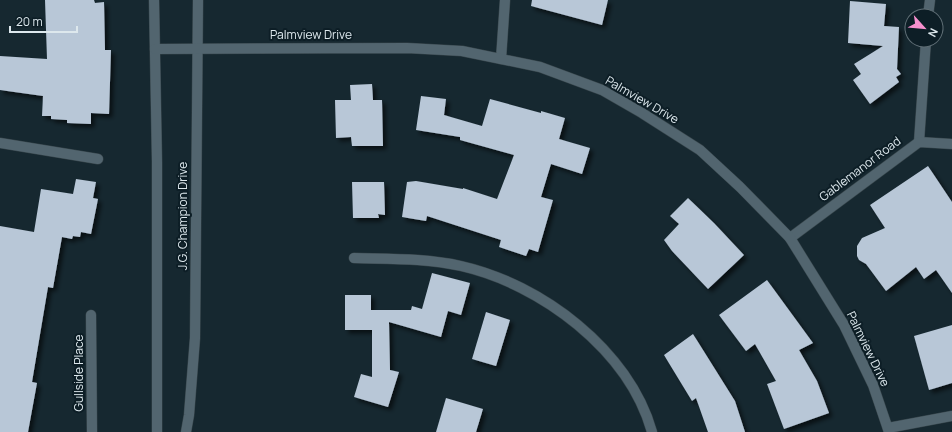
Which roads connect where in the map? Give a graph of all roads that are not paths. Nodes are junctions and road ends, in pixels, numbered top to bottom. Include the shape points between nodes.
1 (154, 0) edge
2 (198, 0) edge
3 (506, 0) edge
4 (925, 48) edge
5 (155, 49) junction
6 (197, 49) junction
7 (501, 59) junction
8 (919, 142) junction
9 (0, 143) edge
10 (952, 144) edge
11 (98, 159) dead end
12 (790, 238) junction
13 (354, 258) dead end
14 (91, 315) dead end
15 (952, 416) edge
16 (889, 430) edge
17 (92, 432) edge
18 (157, 432) edge
19 (186, 432) edge
20 (652, 432) edge

1 - 5 street
2 - 6 street, J.G. Champion Drive
3 - 7 street
4 - 8 street
5 - 6 street, Palmview Drive
5 - 18 street
6 - 7 street, Palmview Drive via 407,48 462,51
6 - 19 street, J.G. Champion Drive via 195,338
7 - 12 street, Palmview Drive via 540,67 602,90 642,113 700,150
8 - 10 street, Gablemanor Road
8 - 12 street, Gablemanor Road
9 - 11 street
12 - 16 street, Palmview Drive via 844,325 873,386
13 - 20 street via 409,259 460,266 486,273 532,294 580,326 601,347 620,369 636,394
14 - 17 street, Gullside Place
15 - 16 street

